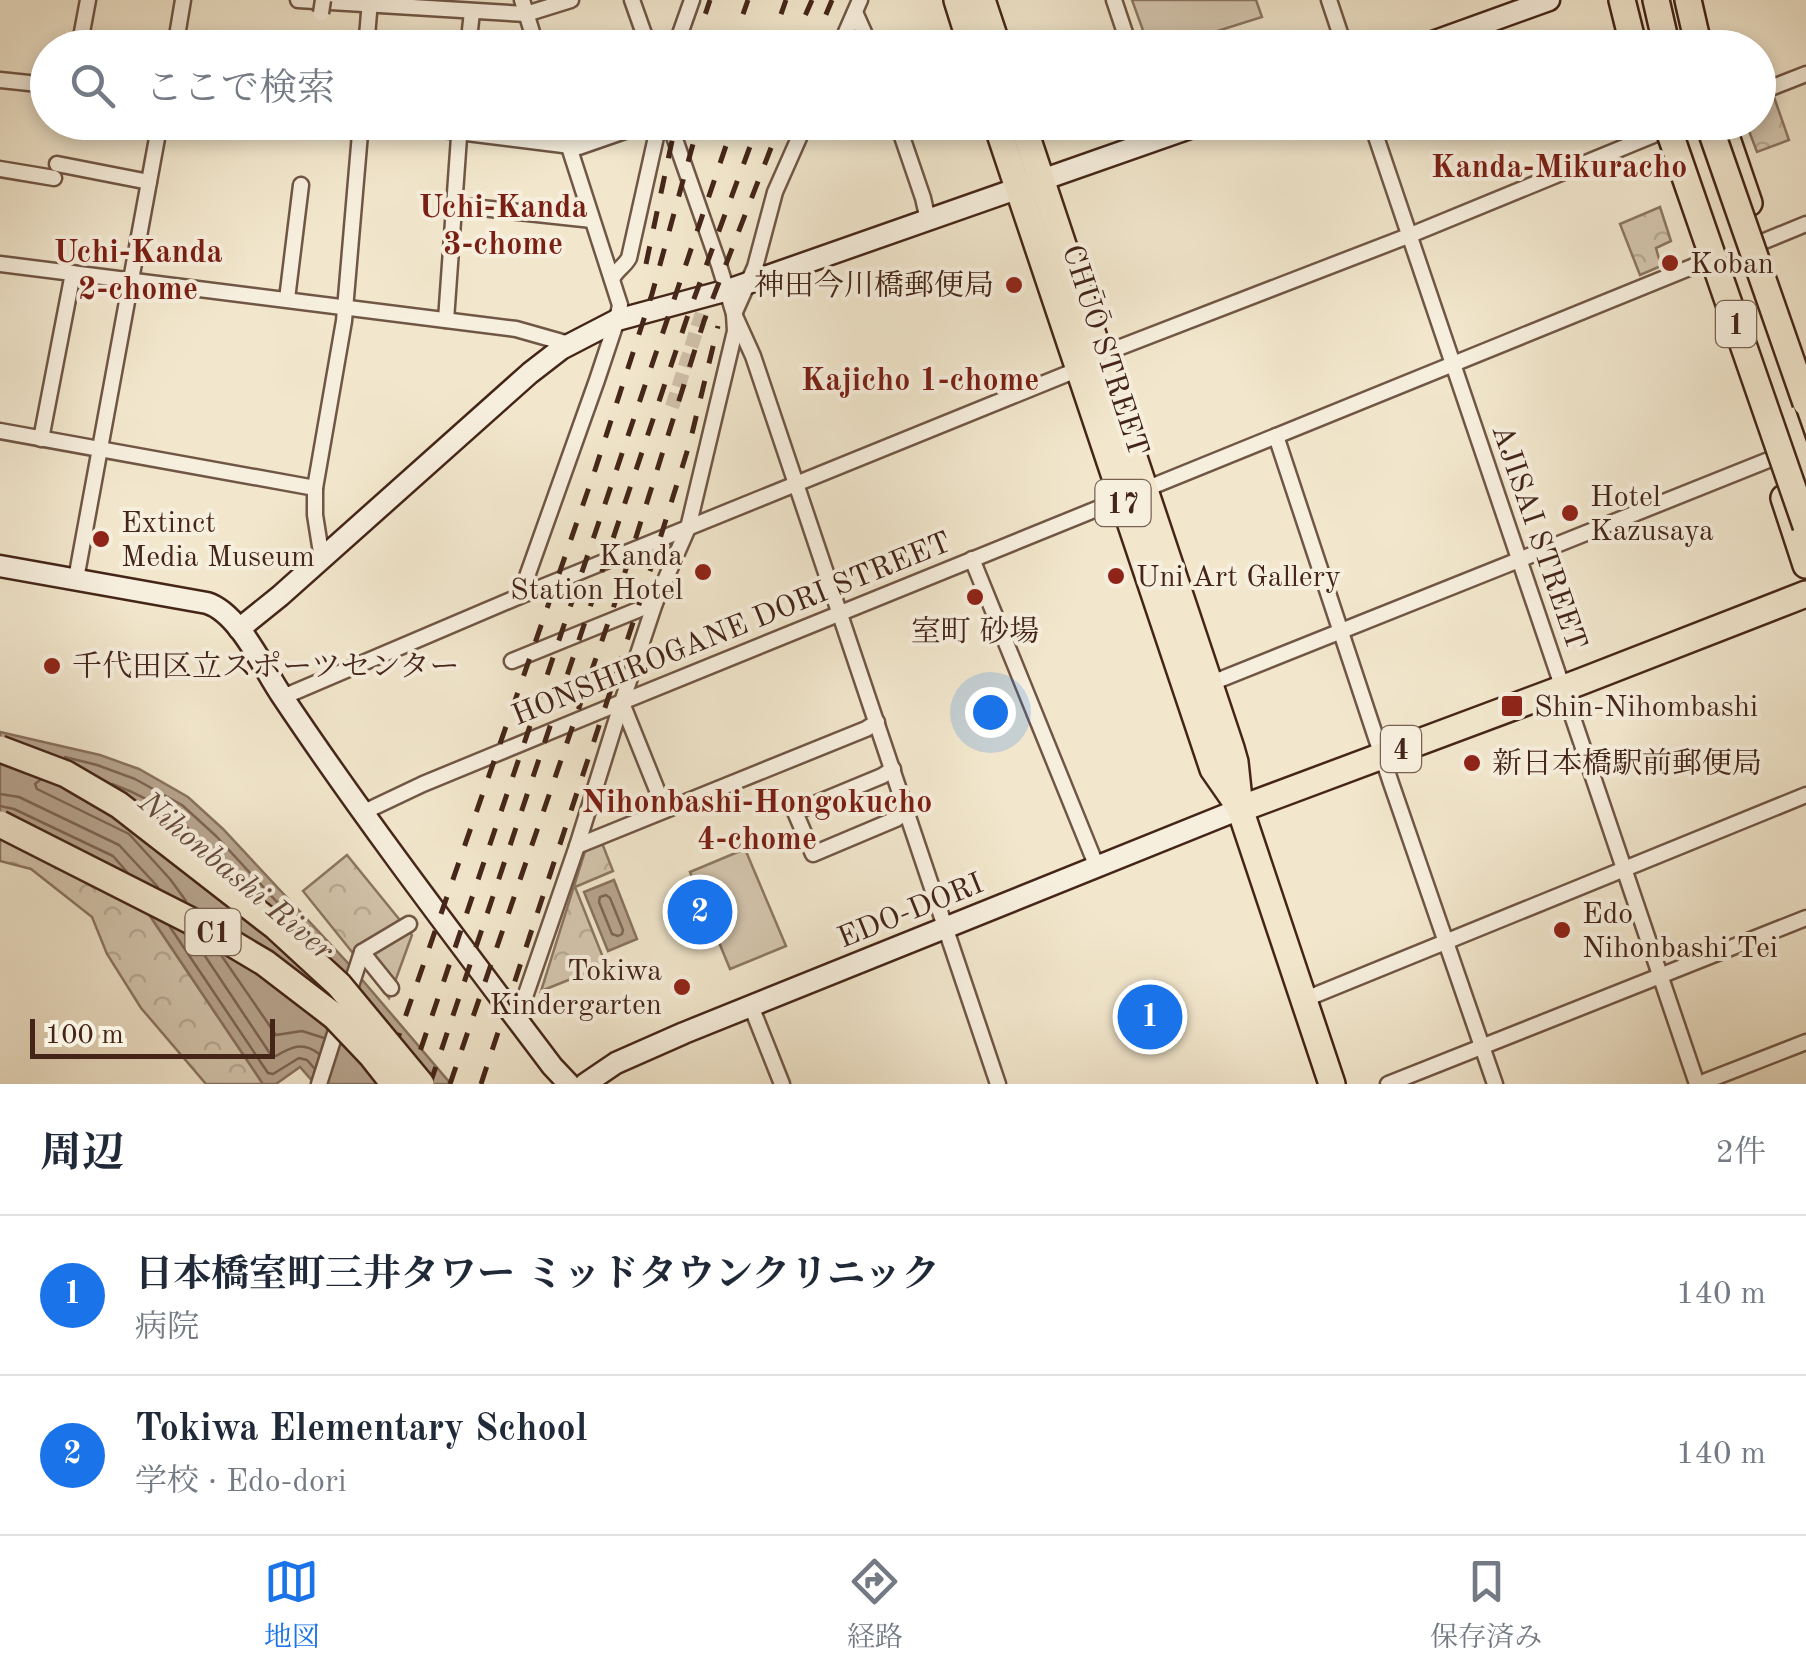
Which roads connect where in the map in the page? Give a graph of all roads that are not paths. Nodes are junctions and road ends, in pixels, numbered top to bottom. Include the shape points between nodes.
1 (88, 0) edge
2 (183, 0) edge
3 (298, 0) edge
4 (572, 0) edge
5 (632, 0) edge
6 (692, 0) edge
7 (957, 0) edge
8 (982, 0) edge
9 (1114, 0) edge
10 (1329, 0) edge
11 (1548, 0) edge
12 (1622, 0) edge
13 (1634, 0) edge
14 (1656, 0) edge
15 (1675, 0) edge
16 (1688, 0) edge
17 (370, 3) edge
18 (857, 6) edge
19 (524, 7) edge
20 (472, 12) junction
21 (82, 30) edge
22 (177, 30) edge
23 (368, 30) edge
24 (470, 30) edge
25 (643, 30) edge
26 (681, 30) edge
27 (847, 30) edge
28 (865, 30) edge
29 (966, 30) edge
30 (992, 30) edge
31 (1124, 30) edge
32 (1339, 30) edge
33 (1466, 30) edge
34 (1630, 30) edge
35 (1640, 30) edge
36 (1663, 30) edge
37 (1681, 30) edge
38 (1694, 30) edge
39 (1806, 74) edge
40 (0, 80) edge
41 (30, 84) edge
42 (1776, 86) edge
43 (157, 140) edge
44 (359, 140) edge
45 (459, 140) edge
46 (530, 140) edge
47 (566, 140) edge
48 (602, 140) edge
49 (655, 140) edge
50 (675, 140) edge
51 (798, 140) edge
52 (903, 140) edge
53 (1006, 140) edge
54 (1024, 140) edge
55 (1136, 140) edge
56 (1376, 140) edge
57 (1630, 140) edge
58 (1666, 140) edge
59 (1667, 140) edge
60 (1700, 140) edge
61 (1714, 140) edge
62 (1727, 140) edge
63 (568, 147) junction
64 (0, 168) edge
65 (149, 182) junction
66 (301, 185) dead end
67 (1030, 185) junction
68 (1744, 187) junction
69 (1680, 190) junction
70 (454, 205) junction
71 (592, 220) junction
72 (928, 220) junction
73 (1806, 224) edge
74 (1408, 236) junction
75 (1750, 246) junction
76 (1704, 262) junction
77 (0, 264) edge
78 (73, 273) junction
79 (612, 279) junction
80 (130, 280) junction
81 (757, 280) junction
82 (728, 290) junction
83 (1754, 294) junction
84 (288, 299) junction
85 (345, 306) junction
86 (734, 314) junction
87 (446, 320) junction
88 (617, 320) junction
89 (569, 344) junction
90 (1100, 355) junction
91 (752, 356) junction
92 (729, 357) junction
93 (1452, 363) junction
94 (1806, 368) edge
95 (1078, 370) junction
96 (1806, 404) edge
97 (0, 431) edge
98 (1276, 436) junction
99 (42, 439) junction
100 (1806, 441) edge
101 (100, 450) junction
102 (1771, 459) junction
103 (1806, 480) edge
104 (796, 484) junction
105 (315, 488) junction
106 (1132, 493) junction
107 (1806, 526) edge
108 (688, 528) junction
109 (322, 560) junction
110 (972, 560) junction
111 (1519, 560) junction
112 (1806, 565) edge
113 (0, 566) edge
114 (76, 580) junction
115 (1806, 594) edge
116 (520, 596) junction
117 (656, 603) junction
118 (840, 613) junction
119 (238, 629) junction
120 (1342, 631) junction
121 (512, 661) dead end
122 (1209, 684) junction
123 (1562, 689) junction
124 (283, 697) junction
125 (622, 702) junction
126 (877, 722) junction
127 (0, 750) edge
128 (1383, 756) junction
129 (893, 769) junction
130 (1806, 794) edge
131 (1240, 809) junction
132 (665, 810) junction
133 (907, 811) junction
134 (364, 812) junction
135 (0, 824) edge
136 (577, 846) junction
137 (1097, 867) junction
138 (1623, 868) junction
139 (1806, 918) edge
140 (409, 924) dead end
141 (946, 928) junction
142 (1446, 940) junction
143 (362, 952) junction
144 (1660, 977) junction
145 (391, 988) dead end
146 (1303, 1000) junction
147 (751, 1006) junction
148 (517, 1020) junction
149 (1806, 1042) edge
150 (1483, 1048) junction
151 (556, 1075) edge
152 (601, 1077) edge
153 (319, 1084) edge
154 (394, 1084) edge
155 (421, 1084) edge
156 (569, 1084) edge
157 (585, 1084) edge
158 (782, 1084) edge
159 (998, 1084) edge
160 (1332, 1084) edge
161 (1388, 1084) edge
162 (1495, 1084) edge
163 (1700, 1084) edge

1 - 21 street
2 - 22 street
3 - 17 street
4 - 19 street
5 - 25 street
6 - 26 street
7 - 29 highway
8 - 30 highway
9 - 31 street
10 - 32 street
11 - 33 main road
12 - 34 highway
13 - 35 highway
14 - 36 highway
15 - 37 highway
16 - 38 highway
17 - 20 street
17 - 23 street
18 - 27 street
18 - 28 street
19 - 20 street
20 - 24 street
39 - 42 street
40 - 41 street
43 - 65 street
44 - 85 street
45 - 70 street
46 - 63 street
47 - 63 street
48 - 63 street
49 - 79 street via 629,258
50 - 82 street
51 - 81 street via 775,192
52 - 72 street
53 - 67 highway, 17
54 - 67 highway, 17
55 - 67 main road
56 - 74 street, AJISAI STREET
57 - 74 street
58 - 69 highway
59 - 107 highway, 1, bridge
60 - 75 highway
61 - 96 highway, 1, bridge
62 - 68 highway
63 - 71 street
64 - 65 street
65 - 80 street
66 - 84 street
67 - 72 main road
67 - 90 highway, 17
67 - 95 highway, CHŪŌ STREET / 17
68 - 75 highway
68 - 83 highway
69 - 76 highway
69 - 103 highway via 1742,297
70 - 71 street
70 - 87 street
71 - 79 street
72 - 81 main road
73 - 75 street
74 - 90 street
74 - 93 street, AJISAI STREET
75 - 83 highway
75 - 94 highway
76 - 93 street, HONSHIROGANE DORI STREET
76 - 102 highway
77 - 78 street
78 - 80 street
78 - 99 street
79 - 88 street
80 - 84 street
80 - 101 street
81 - 82 main road
81 - 86 street
82 - 86 street
82 - 88 main road
83 - 100 highway
84 - 85 street
85 - 87 street
85 - 105 street
86 - 91 street
86 - 92 street
87 - 89 street
88 - 89 main road
88 - 116 street
89 - 109 main road
90 - 106 highway, 17
91 - 92 street
91 - 104 street
92 - 108 street
93 - 98 street, HONSHIROGANE DORI STREET
93 - 111 street, AJISAI STREET
95 - 104 street
95 - 106 highway, CHŪŌ STREET / 17
97 - 99 street
98 - 106 street, HONSHIROGANE DORI STREET
98 - 120 street
99 - 101 street
101 - 105 street
101 - 114 street
102 - 111 street
102 - 112 highway
104 - 108 street
104 - 118 street
105 - 109 street
106 - 110 street, HONSHIROGANE DORI STREET
106 - 122 highway, CHŪŌ STREET / 17
106 - 131 highway, CHŪŌ STREET / 17 via 1213,770
108 - 116 street
108 - 117 street
109 - 119 main road
110 - 118 street, HONSHIROGANE DORI STREET
110 - 137 street
111 - 120 street
111 - 123 street, AJISAI STREET
113 - 114 main road
114 - 119 main road via 211,604
115 - 123 highway, 4
116 - 124 street
117 - 121 street
117 - 125 street
118 - 125 street, HONSHIROGANE DORI STREET
118 - 126 street
119 - 124 main road
120 - 122 street
120 - 128 street
122 - 131 highway, CHŪŌ STREET / 17 via 1235,762
123 - 128 highway, 4
123 - 138 street, AJISAI STREET
124 - 134 main road
125 - 132 street
125 - 134 street, HONSHIROGANE DORI STREET
125 - 136 street
126 - 129 street
126 - 132 street
127 - 155 highway, C1, bridge via 66,774 119,805 276,927 339,985
128 - 131 highway, 4
128 - 142 street
129 - 133 street
129 - 133 street via 795,812 812,854
130 - 138 street
131 - 137 main road, EDO-DORI
131 - 146 highway, CHŪŌ STREET
132 - 136 street
133 - 141 street
134 - 148 main road
135 - 154 highway, C1, bridge via 265,964 334,1016
136 - 148 street
137 - 141 main road, EDO-DORI
138 - 142 street
138 - 144 street, AJISAI STREET
139 - 144 street
140 - 143 street
141 - 147 main road, EDO-DORI
141 - 159 street
142 - 146 street
142 - 150 street
143 - 145 street
143 - 153 street, bridge
144 - 150 street
144 - 163 street, AJISAI STREET
146 - 160 highway, CHŪŌ STREET
147 - 152 main road, EDO-DORI
147 - 158 street
148 - 151 main road
149 - 163 street
150 - 161 street
150 - 162 street
151 - 156 main road
152 - 157 main road, EDO-DORI

